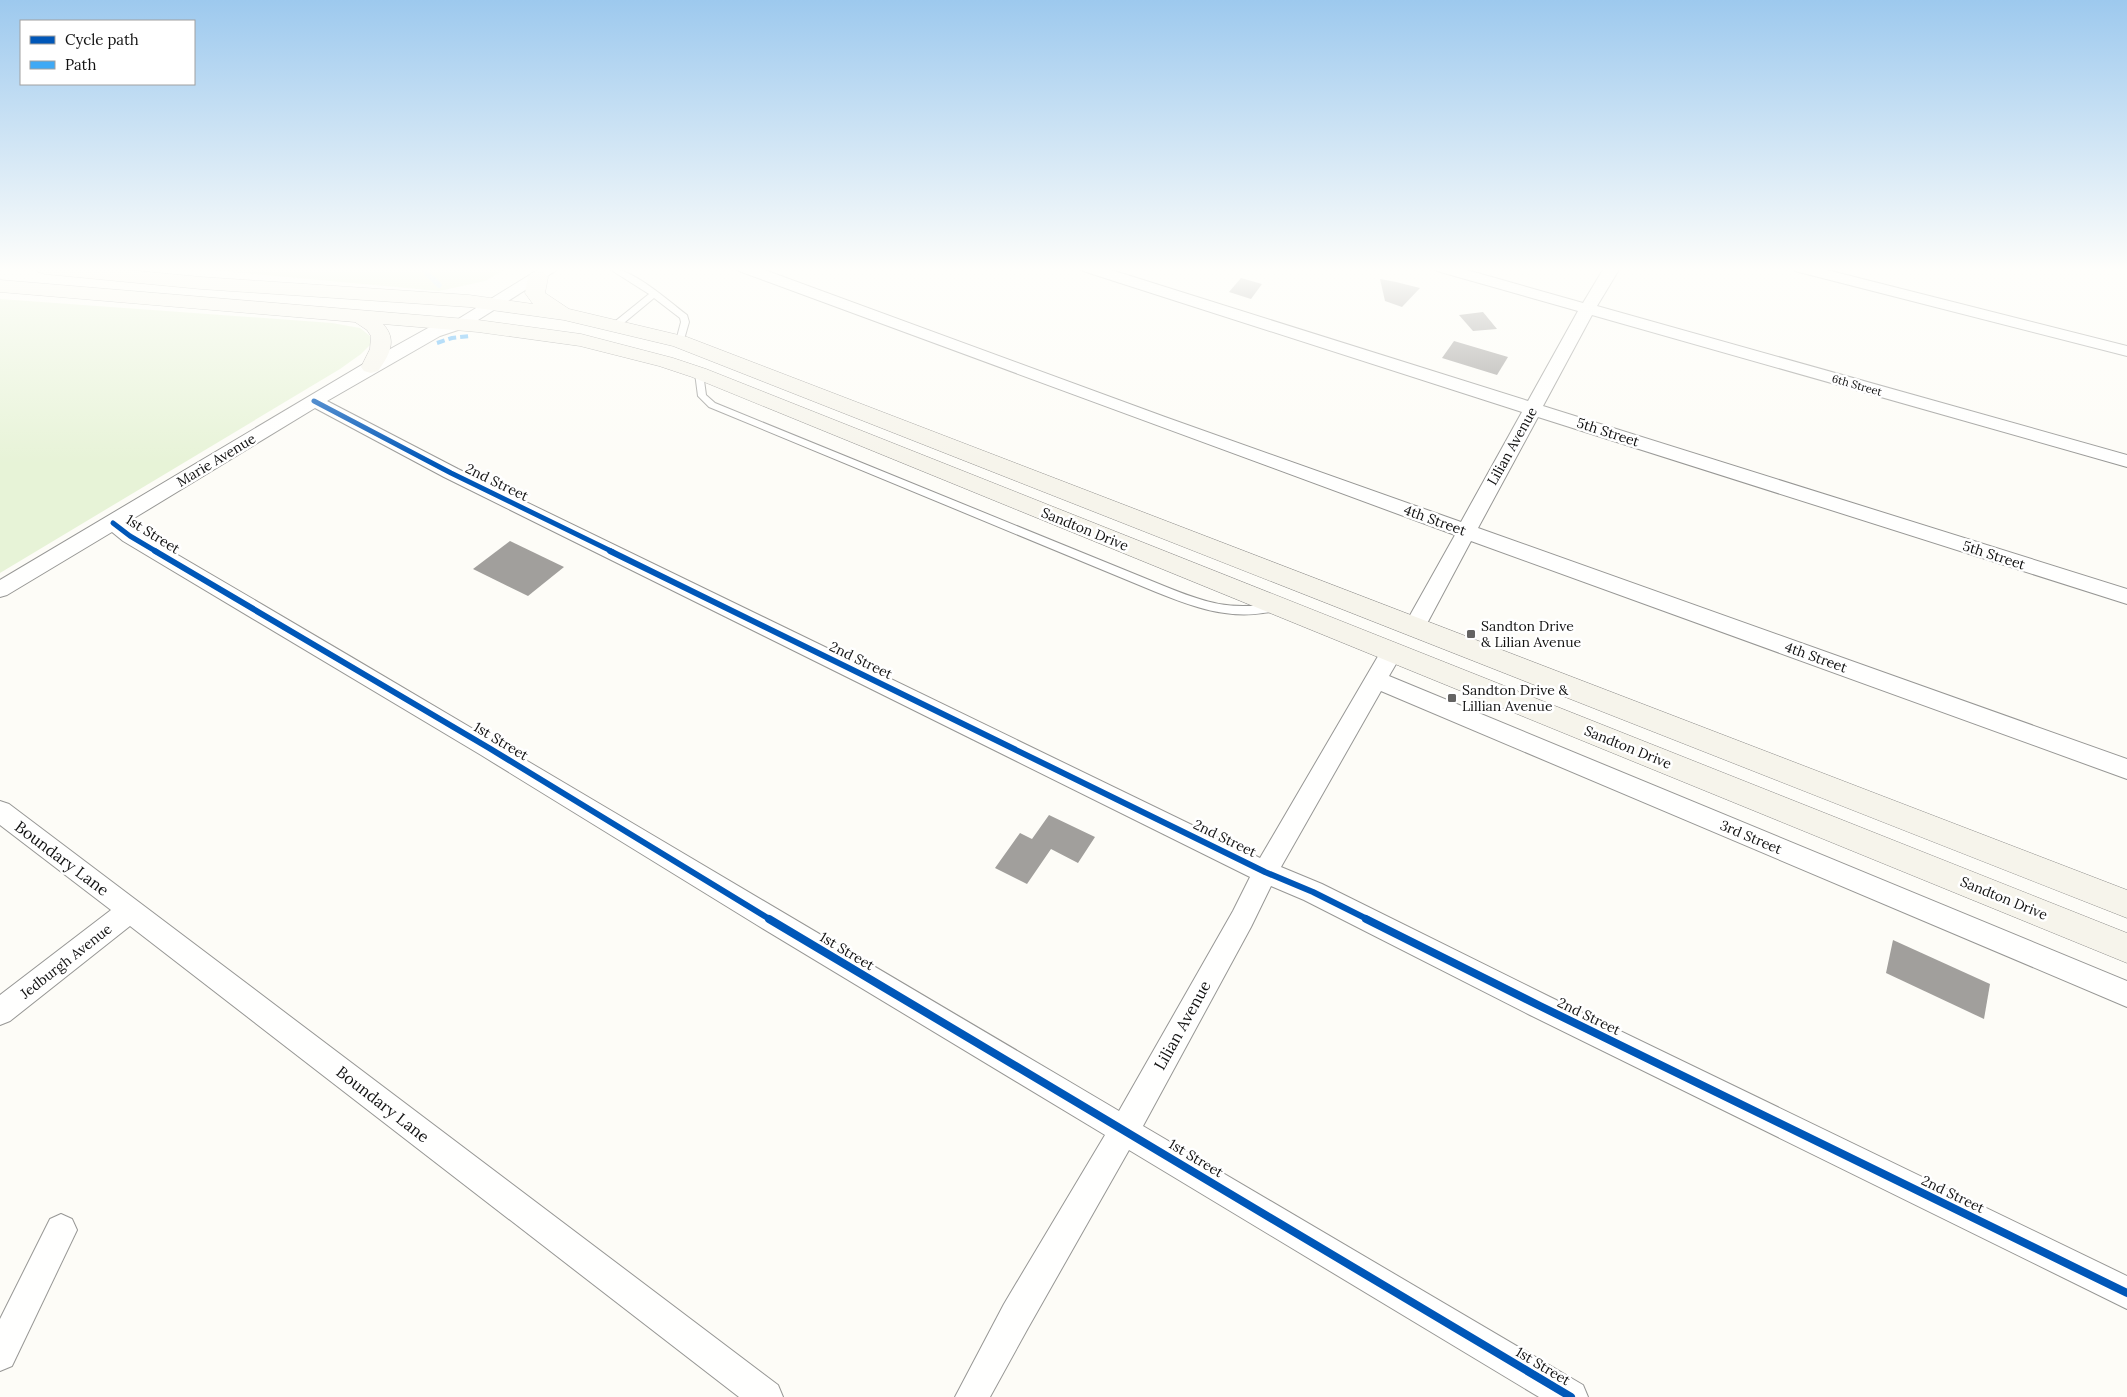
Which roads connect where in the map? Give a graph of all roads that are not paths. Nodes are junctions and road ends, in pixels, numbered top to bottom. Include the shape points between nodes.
1 (381, 333) edge
2 (425, 333) edge
3 (530, 333) edge
4 (649, 333) edge
5 (682, 333) edge
6 (918, 333) edge
7 (1295, 333) edge
8 (1574, 333) edge
9 (1673, 333) edge
10 (2057, 333) edge
11 (680, 341) junction
12 (2127, 351) edge
13 (371, 367) junction
14 (314, 401) junction
15 (1533, 408) junction
16 (2127, 461) edge
17 (113, 523) junction
18 (1466, 531) junction
19 (0, 590) edge
20 (2127, 597) edge
21 (1416, 626) junction
22 (1392, 652) junction
23 (1376, 680) junction
24 (2127, 769) edge
25 (0, 811) edge
26 (1266, 872) junction
27 (2127, 904) edge
28 (132, 910) junction
29 (2127, 948) edge
30 (2127, 994) edge
31 (0, 1012) edge
32 (1124, 1129) junction
33 (61, 1230) dead end
34 (2127, 1293) edge
35 (0, 1354) edge
36 (766, 1397) edge
37 (972, 1397) edge
38 (1571, 1397) edge

1 - 13 main road via 381,350
2 - 13 street, Marie Avenue
3 - 22 main road, Sandton Drive via 581,340 699,373
4 - 11 main road, Sandton Drive
5 - 11 lane
6 - 18 street, 4th Street
7 - 15 street, 5th Street
8 - 15 street, Lilian Avenue
9 - 16 street, 6th Street
10 - 12 street
11 - 21 main road, Sandton Drive
13 - 14 street, Marie Avenue
14 - 17 street, Marie Avenue
14 - 26 street, 2nd Street via 451,473
15 - 18 street, Lilian Avenue
15 - 20 street, 5th Street
17 - 19 street, Marie Avenue
17 - 32 street, 1st Street
18 - 21 street, Lilian Avenue
18 - 24 street, 4th Street
21 - 27 main road, Sandton Drive
22 - 23 street, Lilian Avenue
22 - 29 main road, Sandton Drive
23 - 26 street, Lilian Avenue
23 - 30 street, 3rd Street
25 - 28 street, Boundary Lane
26 - 32 street, Lilian Avenue
26 - 34 street, 2nd Street via 1314,892
28 - 31 street, Jedburgh Avenue
28 - 36 street, Boundary Lane
32 - 37 street, Lilian Avenue
32 - 38 street, 1st Street
33 - 35 street

